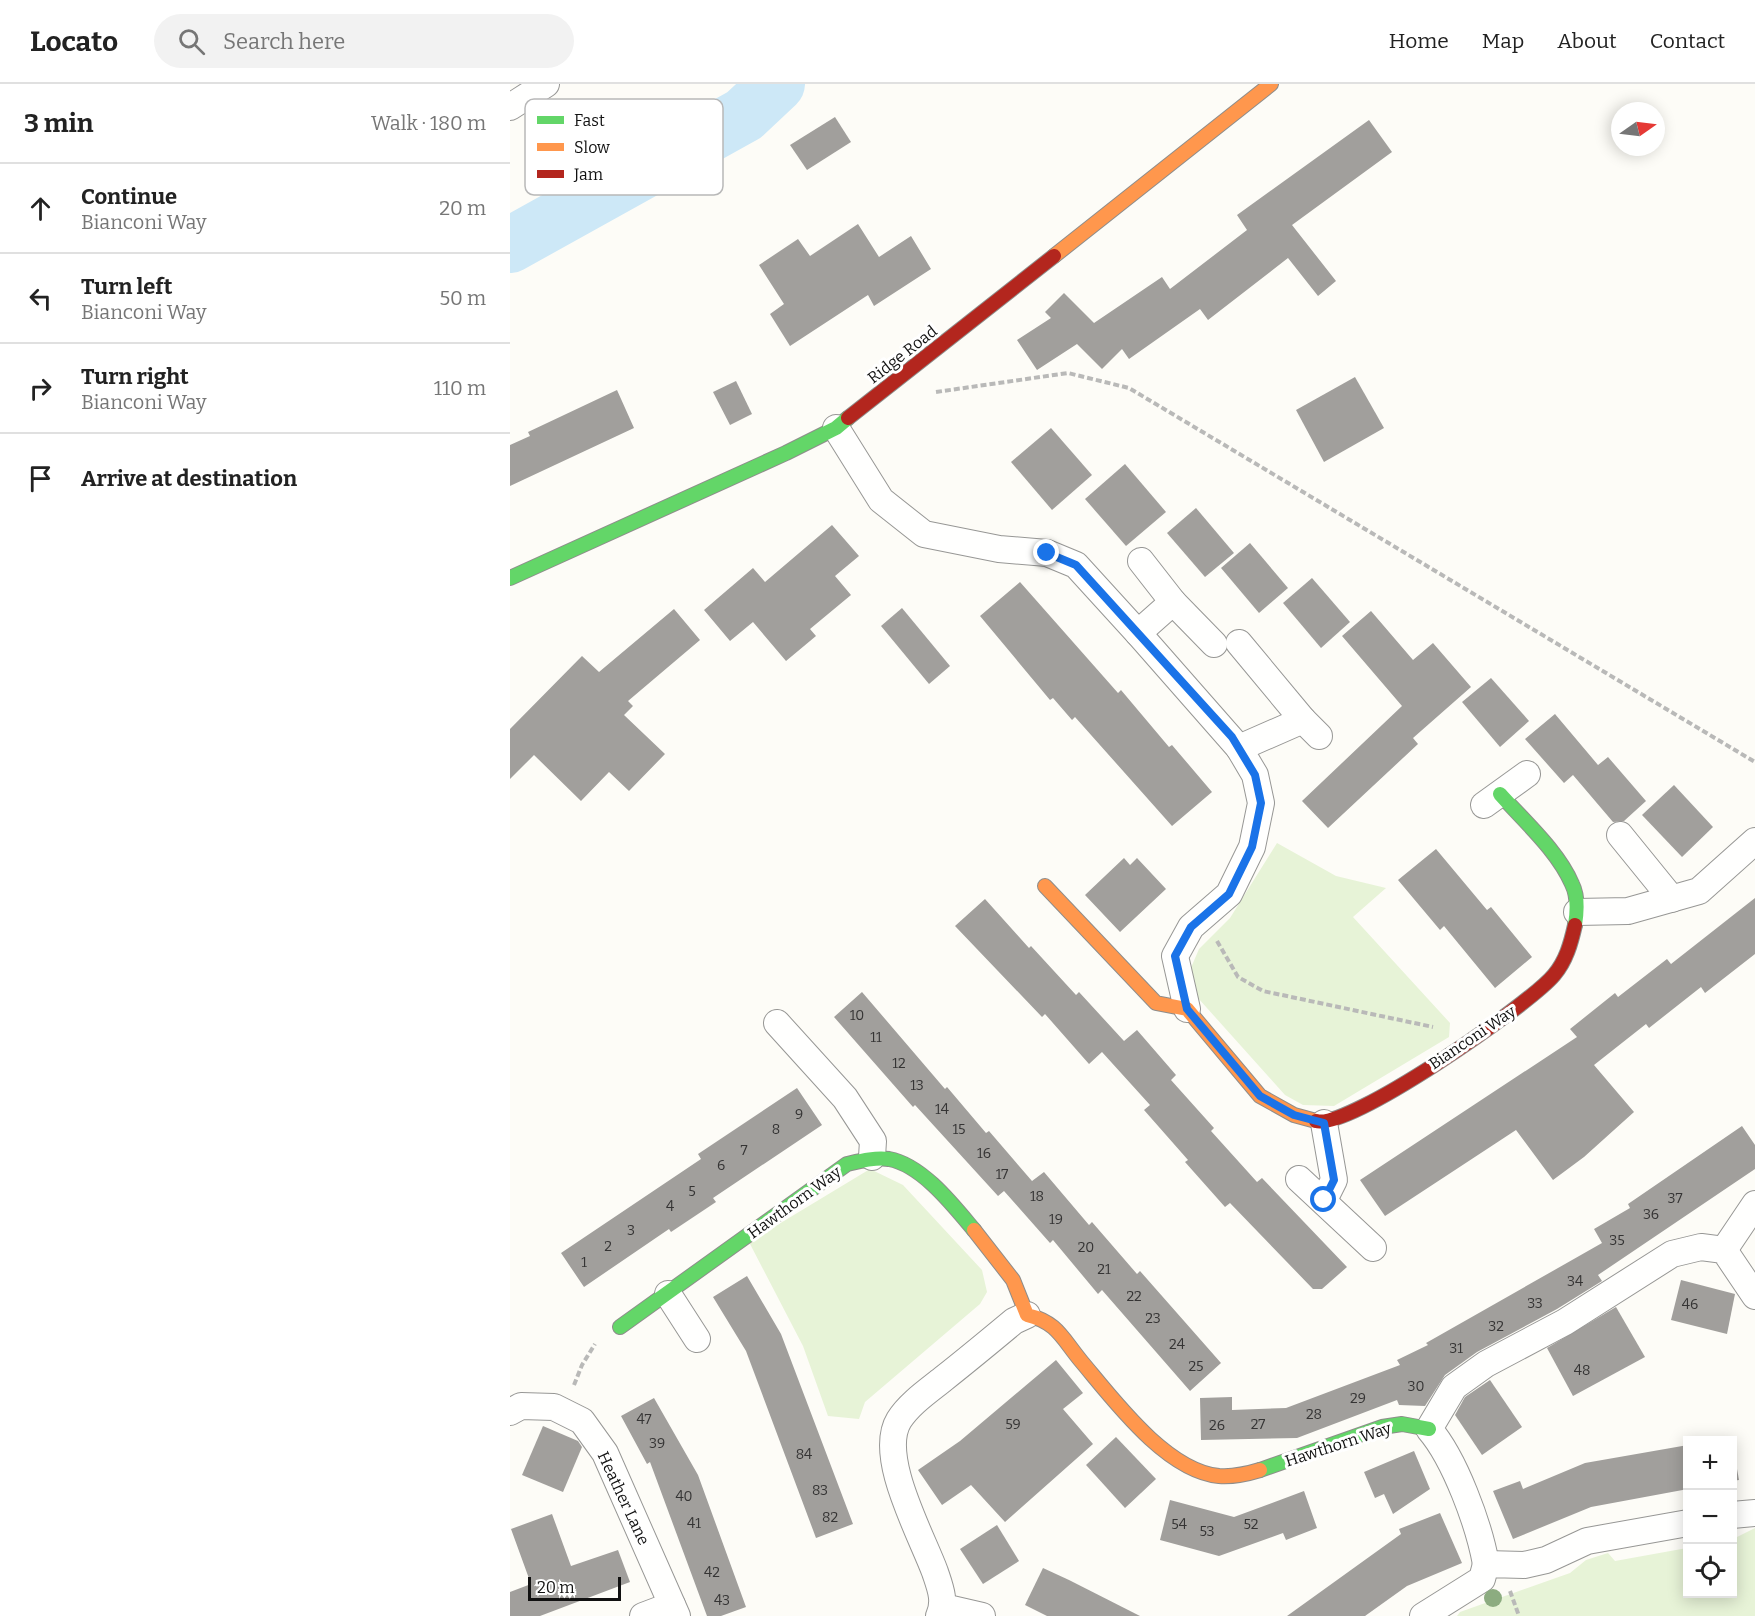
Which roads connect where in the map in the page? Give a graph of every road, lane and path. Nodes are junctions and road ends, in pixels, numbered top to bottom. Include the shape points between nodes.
1 (546, 84) edge
2 (1271, 84) edge
3 (510, 107) edge
4 (898, 379) junction
5 (836, 428) junction
6 (1141, 561) dead end
7 (510, 578) edge
8 (1173, 602) junction
9 (1138, 633) junction
10 (1239, 748) junction
11 (1755, 762) edge
12 (1527, 774) dead end
13 (1492, 799) joint
14 (1620, 835) dead end
15 (1755, 842) edge
16 (1045, 886) dead end
17 (1672, 898) junction
18 (1214, 907) junction
19 (1577, 912) junction
20 (1187, 1009) junction
21 (777, 1023) dead end
22 (1477, 1037) junction
23 (1324, 1123) junction
24 (872, 1157) junction
25 (1299, 1179) dead end
26 (1324, 1200) junction
27 (1755, 1204) edge
28 (1373, 1248) dead end
29 (1724, 1250) junction
30 (668, 1294) junction
31 (1755, 1296) edge
32 (1027, 1315) junction
33 (621, 1327) joint
34 (697, 1339) dead end
35 (510, 1412) edge
36 (564, 1412) junction
37 (1429, 1429) junction
38 (1755, 1513) edge
39 (1737, 1515) edge
40 (1683, 1524) edge
41 (1486, 1564) junction
42 (674, 1610) edge
43 (941, 1611) edge
44 (643, 1616) edge
45 (982, 1616) edge
46 (1423, 1616) edge

1 - 3 street
2 - 4 street, Ridge Road
4 - 5 street, Ridge Road
4 - 11 path via 921,394 1068,373 1129,388
5 - 7 street, Ridge Road
5 - 9 street via 881,500 924,534 999,549 1047,553 1076,565
6 - 8 street
8 - 9 street
8 - 10 street via 1227,643 1311,728
9 - 10 street
10 - 18 street via 1255,775 1261,803 1252,847 1229,894
12 - 13 street, Bianconi Way
13 - 19 street, Bianconi Way via 1546,847 1573,885
14 - 17 street
15 - 17 street via 1699,891
16 - 20 street via 1156,1003
17 - 19 street via 1628,911
18 - 20 street via 1191,927 1175,956
18 - 22 path via 1218,946 1238,977 1263,991
19 - 22 street, Bianconi Way via 1571,945 1554,975
20 - 23 street via 1260,1096 1294,1115
21 - 24 street via 845,1098 873,1141
22 - 23 street, Bianconi Way via 1359,1110
23 - 26 street via 1334,1180
24 - 30 street, Hawthorn Way via 847,1164
24 - 32 street via 897,1161 923,1178 1007,1271 1024,1301
25 - 26 street
26 - 28 street
27 - 29 street
29 - 31 street
29 - 37 street via 1701,1247 1671,1254 1565,1322 1486,1364 1454,1387
30 - 33 street, Hawthorn Way
30 - 34 street
32 - 37 street, Hawthorn Way via 1047,1320 1137,1424 1195,1471 1219,1476 1260,1471 1374,1429 1403,1424
32 - 43 street via 1014,1321 919,1399 899,1421 891,1445 896,1478 940,1590
33 - 36 path via 594,1346 582,1365
35 - 36 street, Heather Lane via 521,1406 554,1407
36 - 42 street, Heather Lane via 582,1421 605,1453
37 - 41 street via 1460,1486
38 - 39 street
40 - 41 street via 1587,1541 1546,1560 1524,1565
41 - 46 street via 1482,1579
42 - 44 street
43 - 45 street

